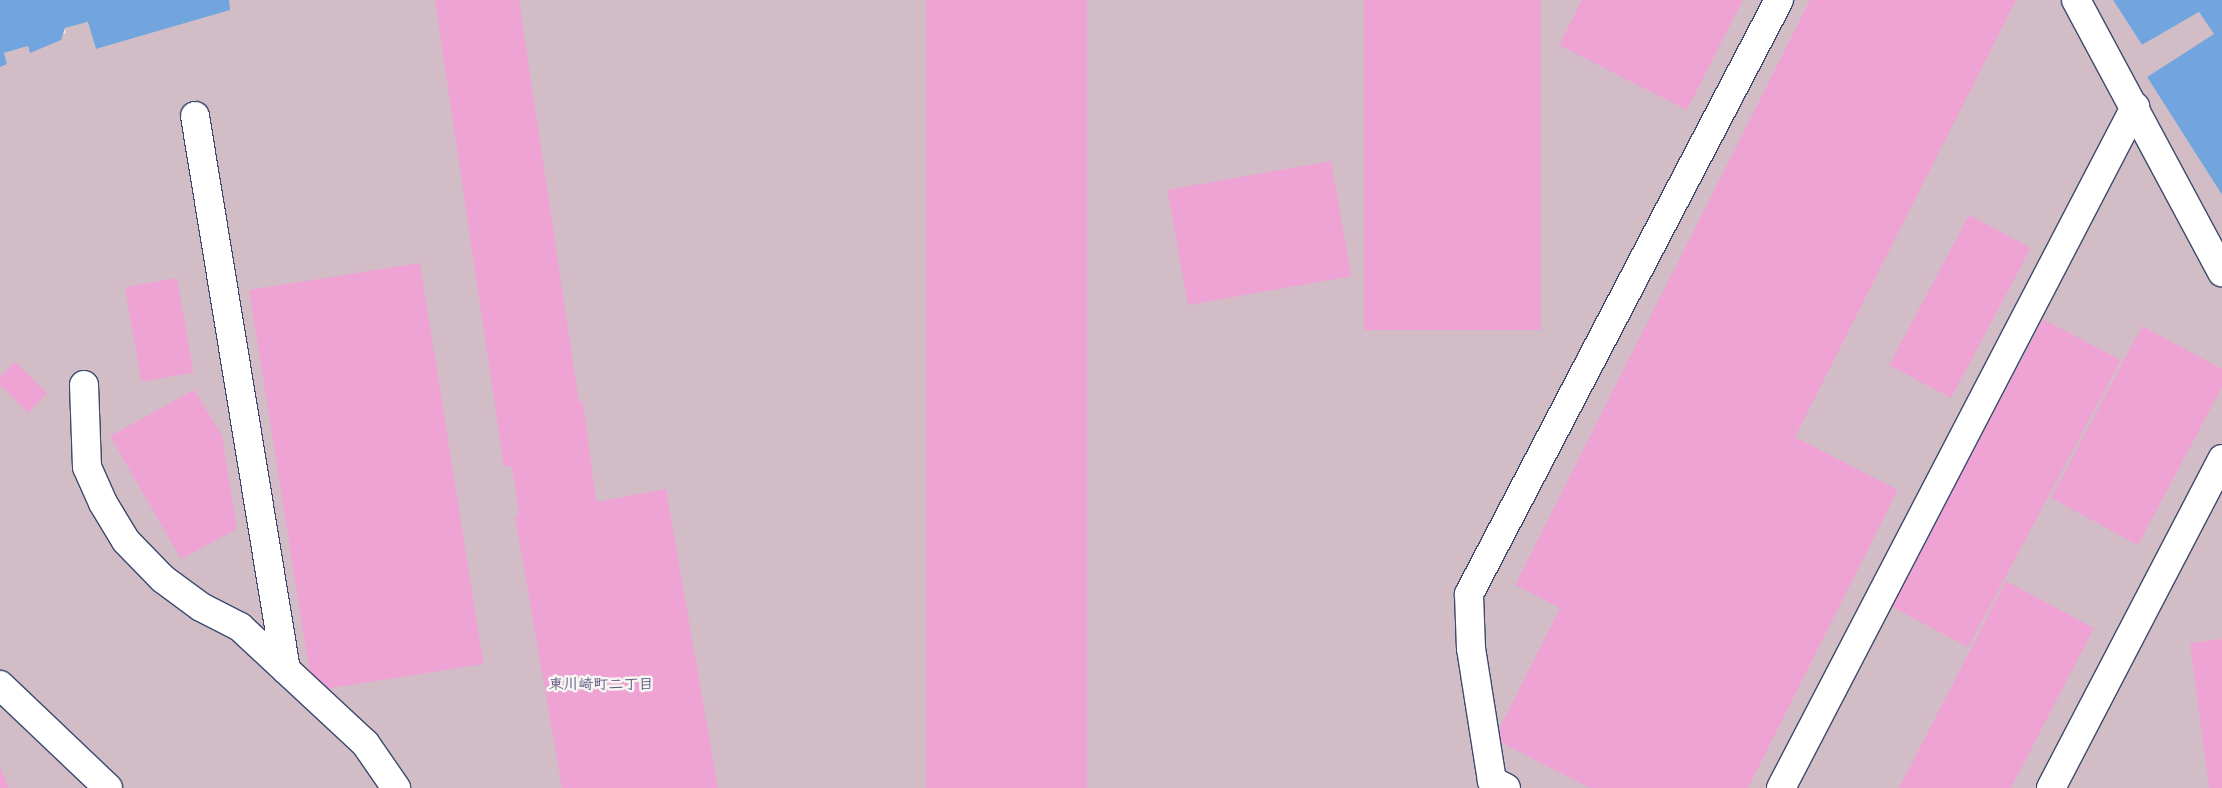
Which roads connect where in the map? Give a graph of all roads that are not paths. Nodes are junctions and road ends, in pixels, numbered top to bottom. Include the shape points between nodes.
1 (1779, 0) edge
2 (2076, 0) edge
3 (2135, 107) junction
4 (195, 116) dead end
5 (2222, 272) edge
6 (84, 386) dead end
7 (2222, 459) edge
8 (286, 670) junction
9 (0, 685) edge
10 (1497, 786) edge
11 (108, 788) edge
12 (396, 788) edge
13 (1781, 788) edge
14 (2051, 788) edge

1 - 10 lane via 1469,594 1471,649
2 - 3 lane
3 - 5 lane
3 - 13 lane
4 - 8 lane
6 - 8 lane via 88,467 103,503 126,541 162,579 201,607 240,627
7 - 14 lane
8 - 12 lane via 365,743
9 - 11 lane

